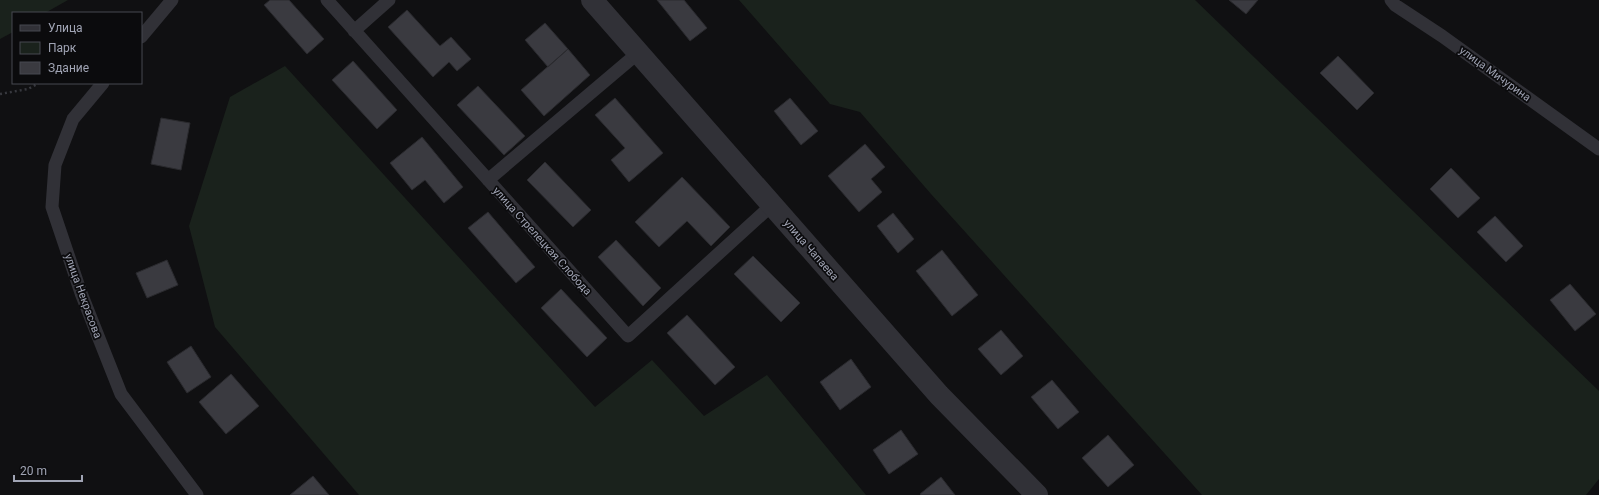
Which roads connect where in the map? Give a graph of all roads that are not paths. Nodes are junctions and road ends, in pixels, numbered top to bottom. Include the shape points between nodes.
1 (172, 0) edge
2 (327, 0) edge
3 (389, 0) edge
4 (592, 0) edge
5 (1391, 0) edge
6 (354, 31) junction
7 (142, 36) edge
8 (638, 53) junction
9 (102, 84) edge
10 (1599, 149) edge
11 (488, 180) junction
12 (772, 205) junction
13 (197, 495) edge
14 (1037, 495) edge

1 - 7 lane
2 - 6 lane, улица Стрелецкая Слобода
3 - 6 lane
4 - 8 street, улица Чапаева
5 - 10 lane, улица Мичурина
6 - 11 lane, улица Стрелецкая Слобода
8 - 11 lane
8 - 12 street, улица Чапаева
9 - 13 lane, улица Некрасова via 73,119 55,165 52,207 81,294 121,394
11 - 12 lane, улица Стрелецкая Слобода via 628,336
12 - 14 street, улица Чапаева via 939,395

